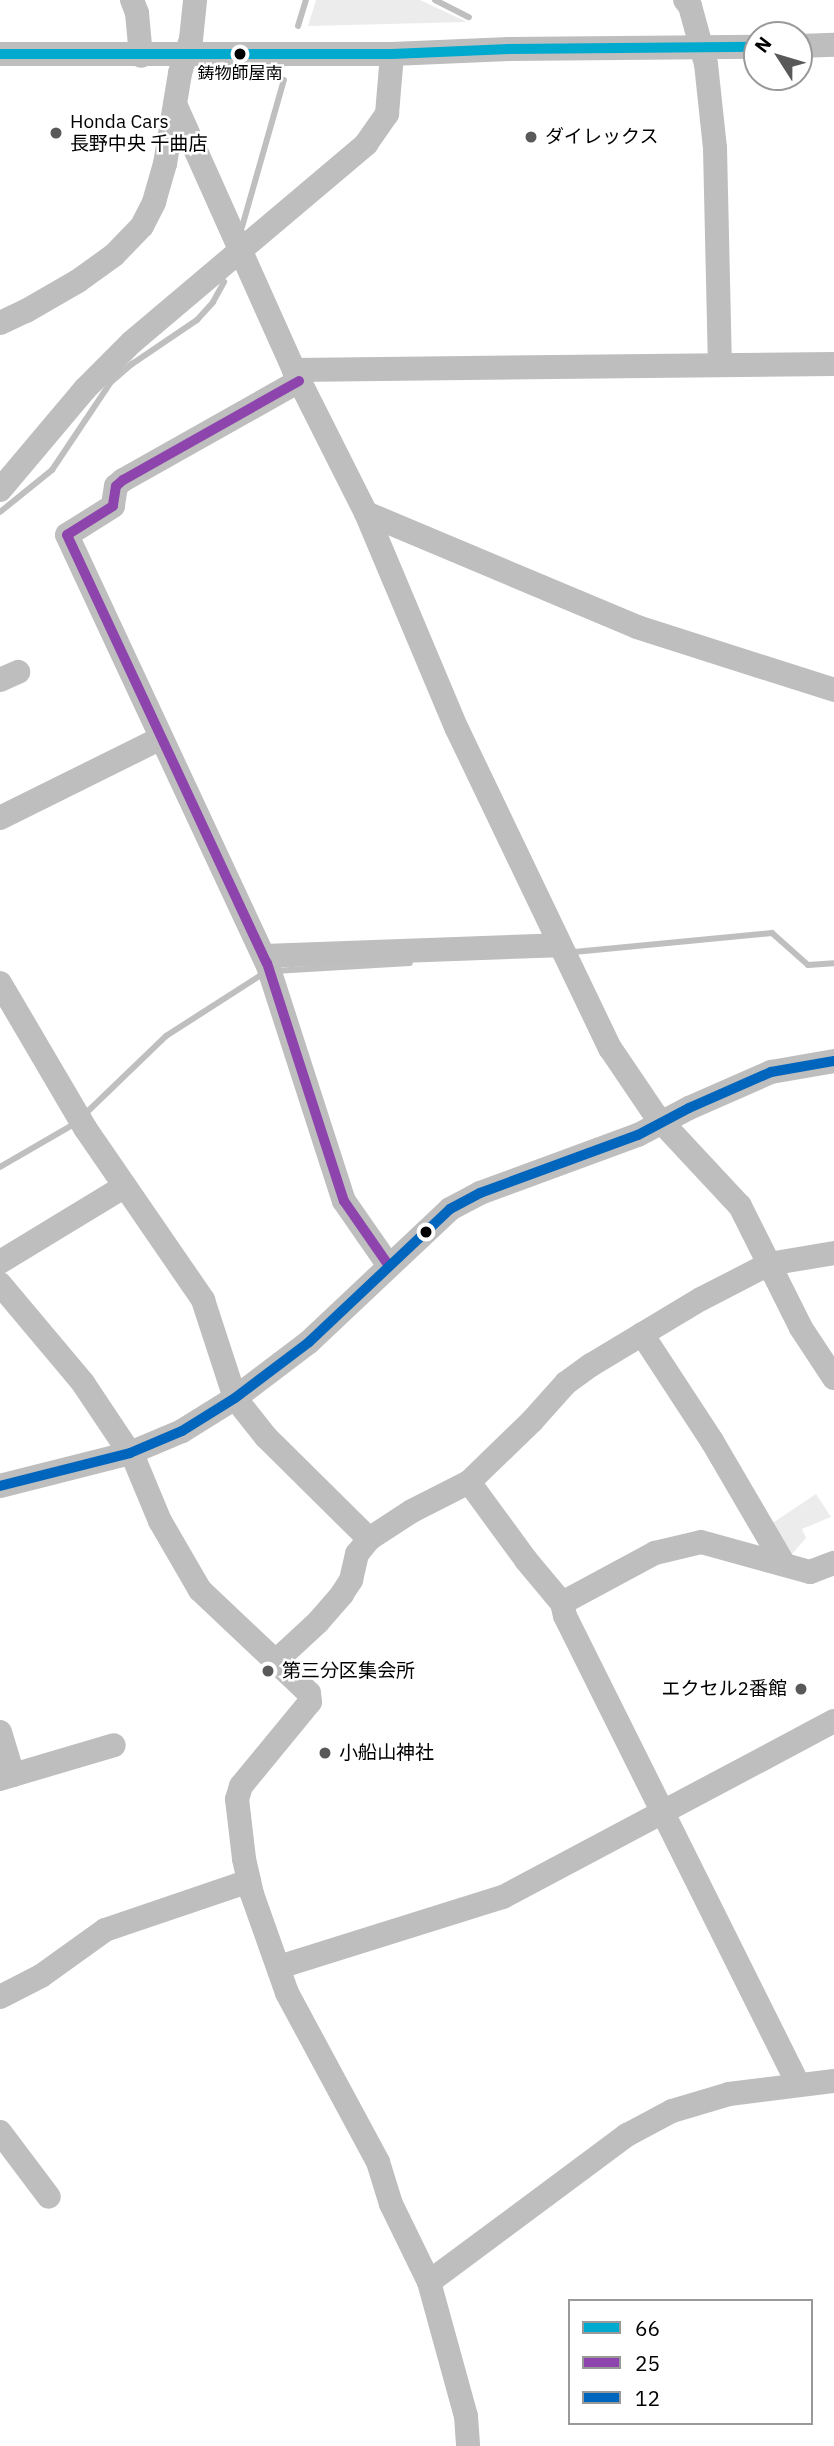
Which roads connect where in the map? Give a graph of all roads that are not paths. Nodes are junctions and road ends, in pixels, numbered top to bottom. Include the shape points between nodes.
1 (132, 0) edge
2 (195, 0) edge
3 (685, 0) edge
4 (834, 45) edge
5 (813, 46) edge
6 (743, 47) edge
7 (702, 48) junction
8 (0, 54) edge
9 (391, 54) junction
10 (185, 55) junction
11 (141, 56) junction
12 (175, 104) junction
13 (240, 251) junction
14 (0, 323) edge
15 (834, 364) edge
16 (720, 365) junction
17 (297, 376) junction
18 (0, 490) edge
19 (366, 513) junction
20 (834, 690) edge
21 (161, 738) junction
22 (0, 818) edge
23 (559, 945) junction
24 (268, 967) junction
25 (0, 983) edge
26 (834, 1061) edge
27 (664, 1124) junction
28 (125, 1186) junction
29 (834, 1254) edge
30 (0, 1262) edge
31 (769, 1264) junction
32 (389, 1266) junction
33 (0, 1284) edge
34 (642, 1334) junction
35 (834, 1378) edge
36 (235, 1398) junction
37 (130, 1453) junction
38 (470, 1482) junction
39 (2, 1486) edge
40 (369, 1539) junction
41 (834, 1563) edge
42 (784, 1564) junction
43 (562, 1603) junction
44 (277, 1660) junction
45 (834, 1721) edge
46 (0, 1732) edge
47 (114, 1745) dead end
48 (7, 1777) edge
49 (662, 1811) junction
50 (249, 1881) junction
51 (278, 1966) junction
52 (0, 1997) edge
53 (834, 2081) edge
54 (798, 2084) junction
55 (0, 2132) edge
56 (49, 2197) dead end
57 (429, 2282) junction
58 (468, 2446) edge

1 - 11 street
2 - 10 street
3 - 7 street
4 - 5 street
6 - 7 street
7 - 9 street
7 - 16 street via 715,148
8 - 11 street
9 - 10 street
9 - 13 street via 387,114 366,144
10 - 11 street
10 - 12 street
12 - 13 street
12 - 14 street via 165,164 142,226 114,255 78,281
13 - 17 street
13 - 18 street via 94,379
15 - 16 street
16 - 17 street
17 - 19 street
17 - 21 street via 123,480 116,486 113,506 67,536
19 - 20 street via 637,627
19 - 23 street via 457,729
21 - 22 street
21 - 24 street
23 - 24 street
23 - 27 street via 610,1048
24 - 32 street via 344,1201
25 - 28 street
26 - 27 street via 771,1072
27 - 31 street via 740,1206
27 - 32 street via 480,1193 450,1209
28 - 30 street
28 - 36 street via 203,1300
29 - 31 street
31 - 34 street
31 - 35 street via 801,1328
32 - 36 street via 309,1342
33 - 37 street via 83,1383
34 - 38 street via 566,1383
34 - 42 street
36 - 37 street via 181,1431
36 - 40 street via 266,1437
37 - 39 street
37 - 44 street via 160,1521 200,1590
38 - 40 street
38 - 43 street
40 - 44 street via 357,1554 351,1580 342,1594
41 - 42 street via 810,1572
42 - 43 street via 701,1542 655,1553
43 - 49 street
44 - 50 street via 309,1693 310,1702 241,1786 238,1822
45 - 49 street
46 - 48 street
47 - 48 street
49 - 51 street via 503,1897
49 - 54 street
50 - 51 street
50 - 52 street via 106,1930 41,1976
51 - 57 street via 287,1993 378,2162 391,2204
53 - 54 street
54 - 57 street via 729,2094 672,2111 627,2135
55 - 56 street
57 - 58 street via 466,2416

